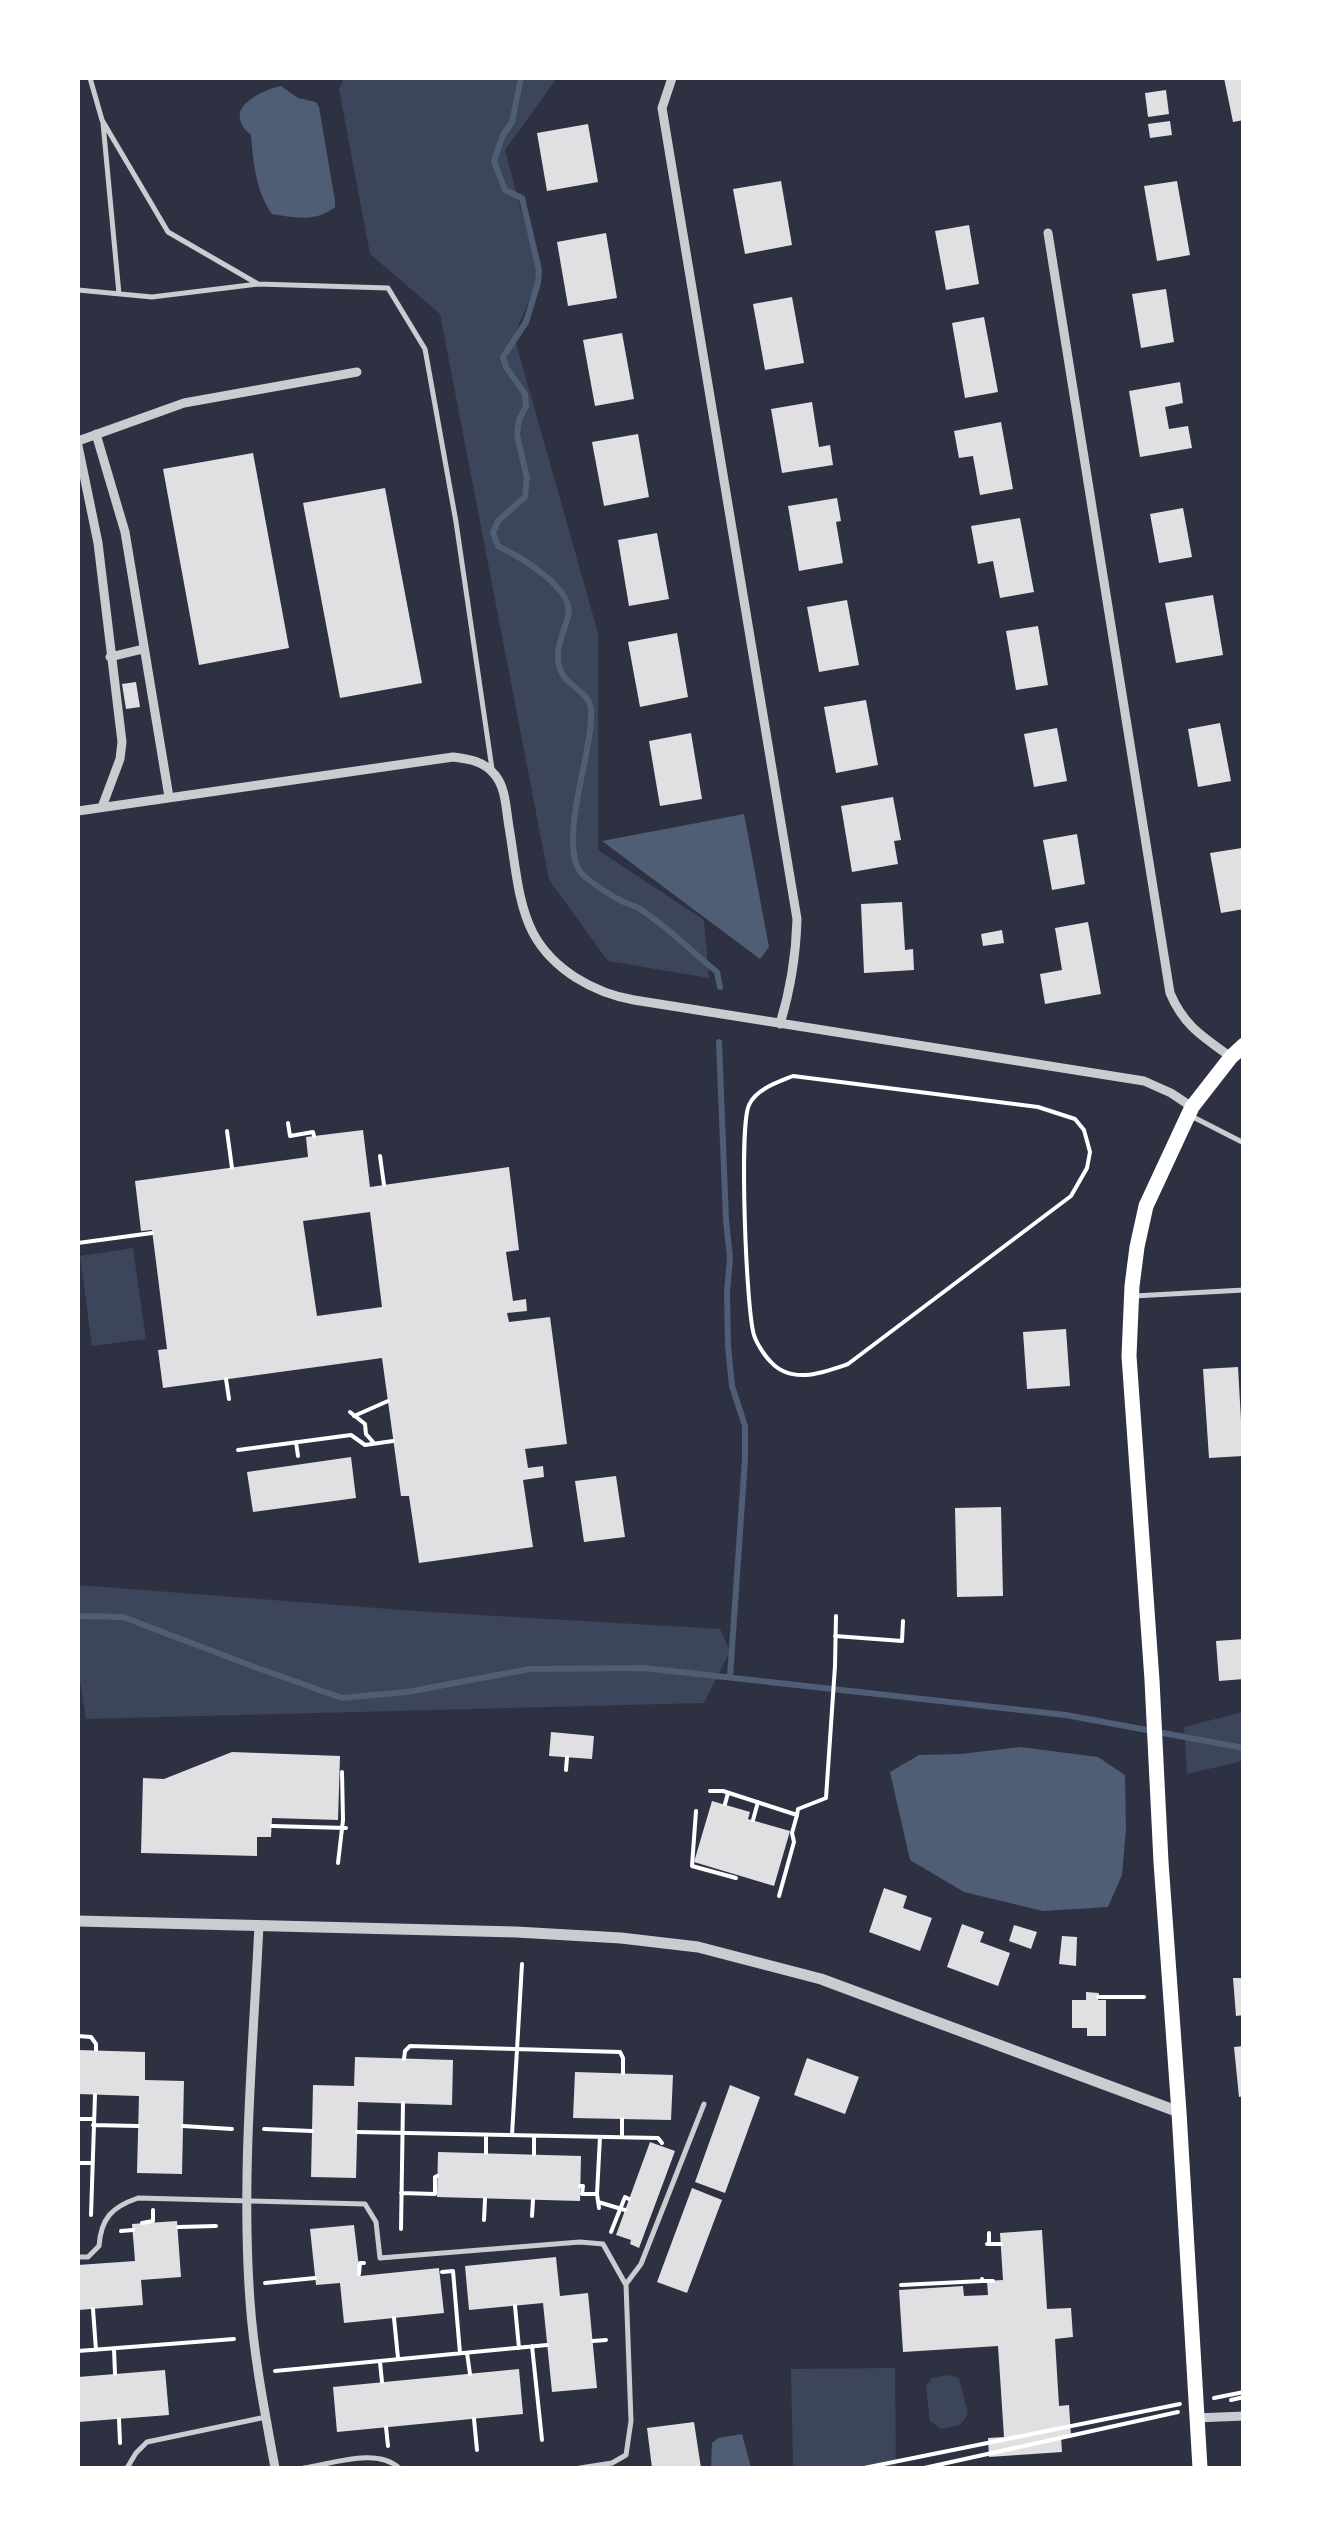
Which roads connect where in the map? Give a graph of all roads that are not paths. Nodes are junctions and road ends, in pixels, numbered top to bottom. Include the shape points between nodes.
1 (90, 78) edge
2 (672, 78) edge
3 (102, 120) junction
4 (1048, 233) dead end
5 (258, 284) junction
6 (78, 290) edge
7 (119, 294) junction
8 (357, 372) dead end
9 (96, 434) junction
10 (78, 443) edge
11 (143, 649) junction
12 (110, 657) junction
13 (493, 772) junction
14 (169, 797) junction
15 (102, 807) junction
16 (78, 811) edge
17 (780, 1024) junction
18 (1244, 1044) edge
19 (1231, 1057) junction
20 (1190, 1111) junction
21 (1244, 1143) edge
22 (1244, 1290) edge
23 (1132, 1296) junction
24 (78, 1921) edge
25 (259, 1926) junction
26 (704, 2104) dead end
27 (1179, 2112) junction
28 (248, 2202) junction
29 (78, 2257) edge
30 (626, 2284) junction
31 (1196, 2407) junction
32 (1244, 2416) edge
33 (266, 2417) junction
34 (127, 2468) edge
35 (274, 2468) edge
36 (304, 2468) edge
37 (399, 2468) edge
38 (580, 2468) edge
39 (1200, 2468) edge

1 - 3 lane
2 - 17 street via 662,108 797,918
3 - 5 lane via 168,232
3 - 7 lane
4 - 19 street via 1170,993 1191,1028
5 - 7 lane
5 - 13 lane via 388,288 425,349
6 - 7 lane
8 - 9 street via 184,403
9 - 10 street
9 - 11 street via 125,532
10 - 12 street
11 - 12 street
11 - 14 street
12 - 15 street via 122,742
13 - 14 street via 453,758
13 - 17 street via 501,783 524,909 549,955 569,973 622,998
14 - 15 street
15 - 16 street
17 - 20 street via 1144,1081
18 - 19 main road
19 - 20 main road
20 - 21 lane
20 - 23 main road via 1146,1206
22 - 23 lane
23 - 27 main road via 1129,1356
24 - 25 street
25 - 27 street via 532,1932 698,1948 829,1982
25 - 28 street
26 - 30 lane via 641,2264
27 - 31 main road
28 - 29 lane via 138,2198 117,2205 99,2246
28 - 30 lane via 365,2204 376,2222 380,2258 603,2244
28 - 33 street via 250,2302
30 - 38 lane via 626,2456
31 - 32 street
31 - 39 main road
33 - 34 lane via 148,2442
33 - 35 street
36 - 37 lane via 374,2457

